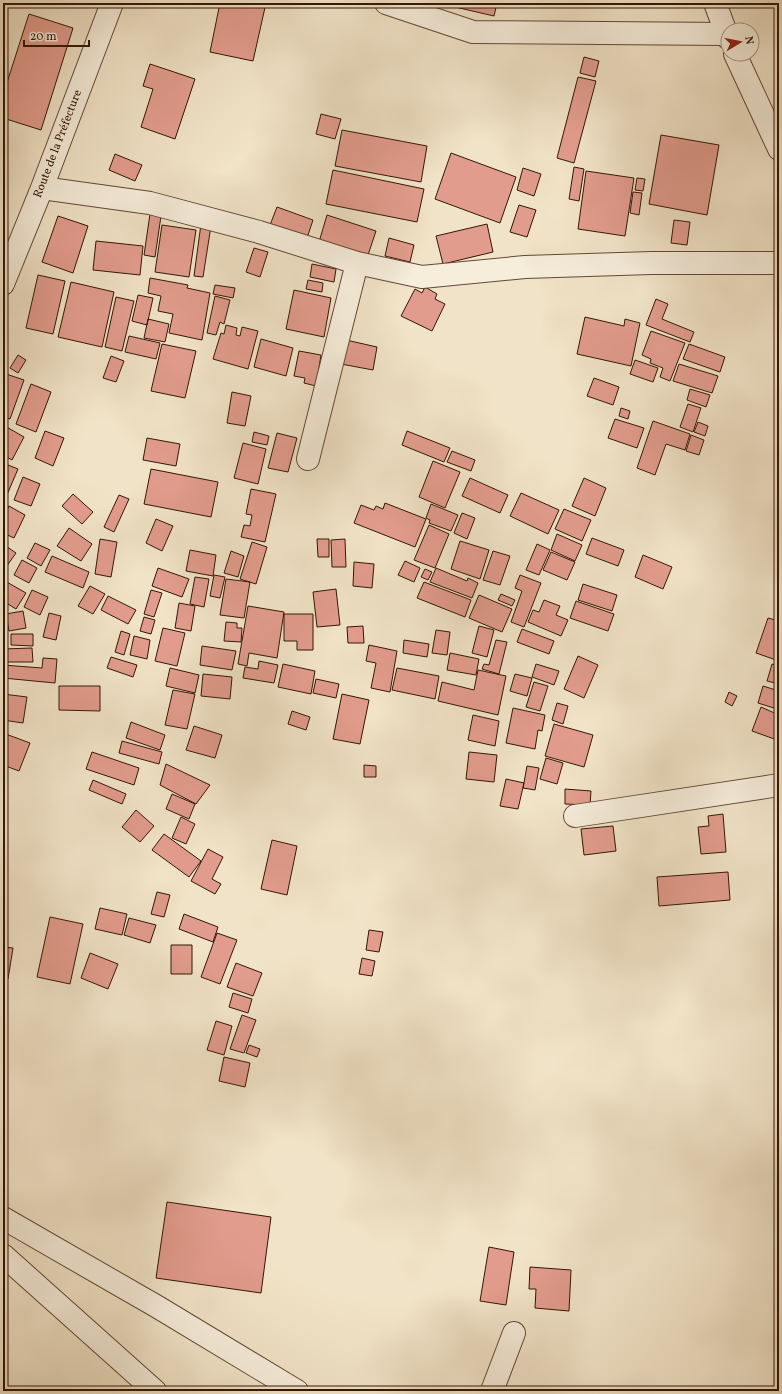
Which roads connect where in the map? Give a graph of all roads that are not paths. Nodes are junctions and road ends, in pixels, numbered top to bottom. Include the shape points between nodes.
1 (112, 3) edge
2 (386, 3) edge
3 (715, 3) edge
4 (722, 22) edge
5 (720, 36) edge
6 (739, 62) edge
7 (779, 149) edge
8 (42, 188) junction
9 (357, 263) junction
10 (779, 263) edge
11 (3, 284) edge
12 (308, 459) dead end
13 (779, 785) edge
14 (575, 816) dead end
15 (3, 1218) edge
16 (3, 1255) edge
17 (514, 1333) dead end
18 (155, 1391) edge
19 (297, 1391) edge
20 (492, 1391) edge

1 - 8 street, Route de la Préfecture
2 - 5 street via 473,32
3 - 4 street
6 - 7 street
8 - 9 street via 150,203 259,232
8 - 11 street, Route de la Préfecture
9 - 10 street via 422,277 525,267 651,263
9 - 12 street
13 - 14 street
15 - 19 street
16 - 18 street
17 - 20 street

